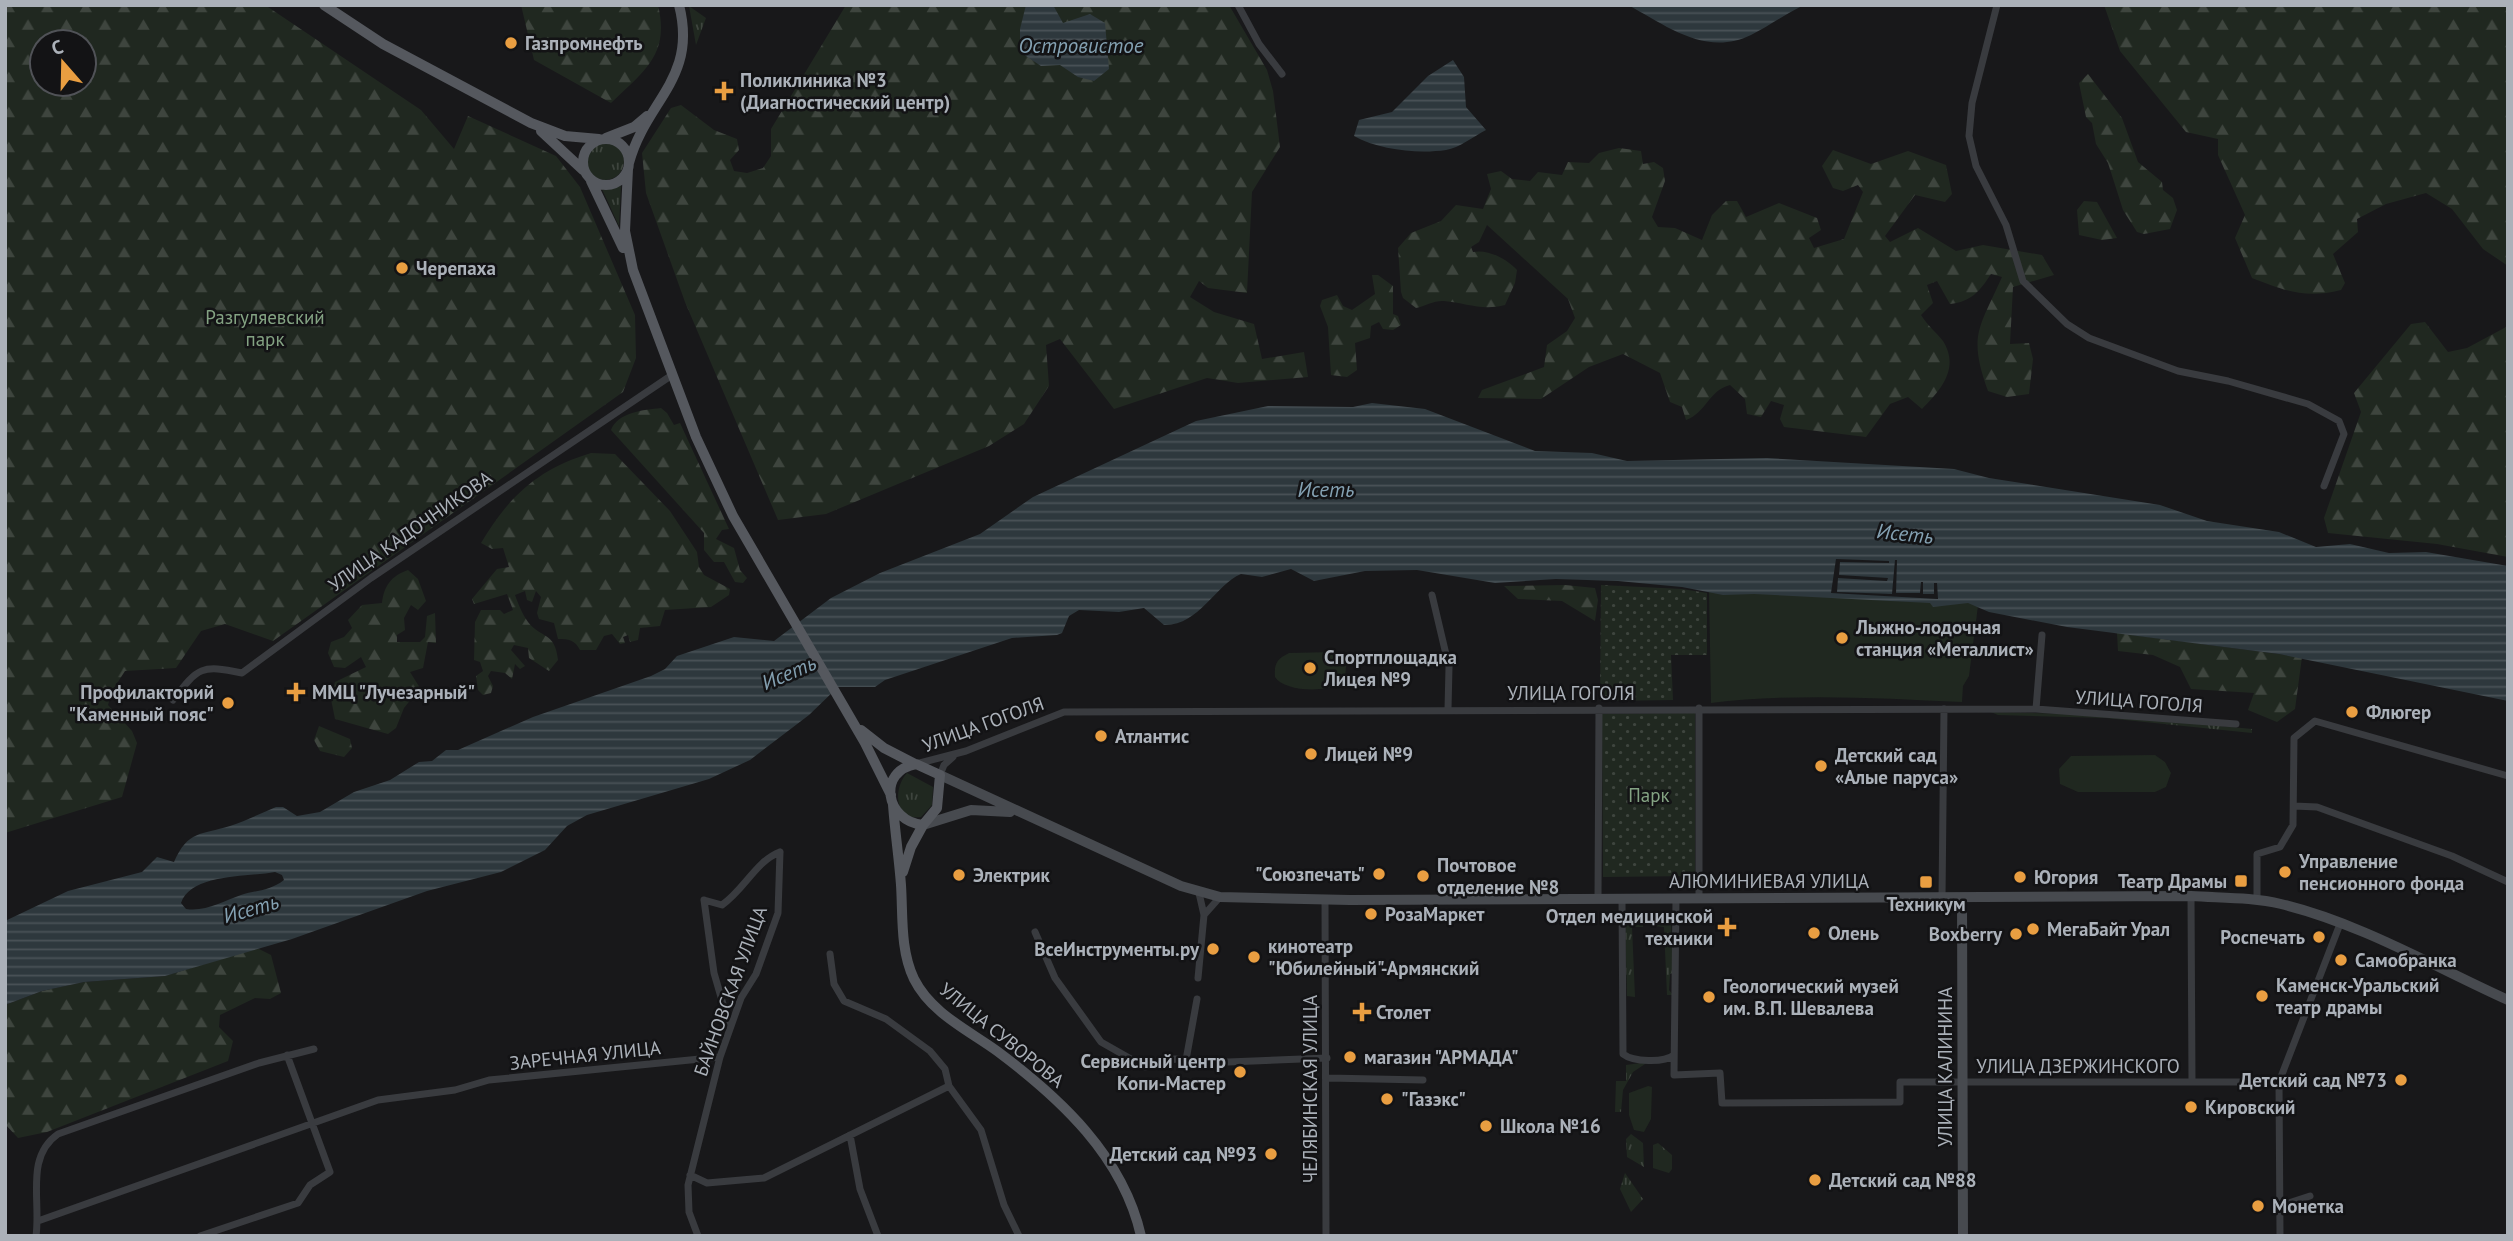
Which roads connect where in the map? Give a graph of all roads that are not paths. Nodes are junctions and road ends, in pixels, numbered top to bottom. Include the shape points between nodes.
1 (324, 5) edge
2 (679, 5) edge
3 (1238, 5) edge
4 (1997, 5) edge
5 (1282, 74) dead end
6 (656, 107) junction
7 (531, 122) junction
8 (602, 139) junction
9 (629, 166) junction
10 (587, 175) junction
11 (632, 270) junction
12 (672, 375) junction
13 (2324, 486) dead end
14 (1433, 595) dead end
15 (2042, 635) dead end
16 (173, 700) dead end
17 (1599, 708) junction
18 (1699, 708) junction
19 (1448, 709) junction
20 (1944, 709) junction
21 (2036, 709) junction
22 (845, 710) junction
23 (2236, 724) dead end
24 (966, 751) junction
25 (916, 764) junction
26 (940, 775) junction
27 (2508, 776) edge
28 (892, 800) junction
29 (2294, 806) junction
30 (1027, 816) junction
31 (923, 825) junction
32 (901, 882) junction
33 (2508, 882) edge
34 (1199, 893) junction
35 (2191, 896) junction
36 (1220, 897) junction
37 (1598, 898) junction
38 (1622, 898) junction
39 (1676, 898) junction
40 (1699, 898) junction
41 (1962, 898) junction
42 (1325, 899) junction
43 (1942, 899) junction
44 (2257, 900) junction
45 (1204, 915) junction
46 (2340, 924) junction
47 (1035, 932) dead end
48 (830, 954) dead end
49 (1198, 978) dead end
50 (1197, 999) dead end
51 (2508, 1000) edge
52 (730, 1028) junction
53 (314, 1049) dead end
54 (286, 1055) junction
55 (1674, 1055) junction
56 (720, 1057) junction
57 (1327, 1058) junction
58 (1186, 1060) junction
59 (1328, 1078) junction
60 (1423, 1080) dead end
61 (1963, 1082) junction
62 (2192, 1082) junction
63 (2279, 1082) junction
64 (949, 1086) junction
65 (310, 1124) junction
66 (850, 1135) junction
67 (690, 1175) junction
68 (2310, 1196) dead end
69 (2280, 1206) junction
70 (38, 1221) junction
71 (37, 1236) edge
72 (200, 1236) edge
73 (698, 1236) edge
74 (878, 1236) edge
75 (1019, 1236) edge
76 (1141, 1236) edge
77 (1326, 1236) edge
78 (1963, 1236) edge
79 (2280, 1236) edge

1 - 7 main road via 383,44
2 - 6 main road via 684,54
3 - 5 street
4 - 13 street via 1972,103 1969,136 1976,166 2006,225 2023,281 2067,324 2089,338 2178,371 2308,404 2339,421 2344,434
6 - 8 main road via 634,127
6 - 9 main road
7 - 8 main road via 565,136
7 - 10 main road
8 - 9 main road via 621,143
8 - 10 main road via 583,154
9 - 10 main road via 612,184 601,185
9 - 11 main road via 625,231
10 - 11 main road
11 - 12 main road
12 - 16 street, УЛИЦА КАДОЧНИКОВА via 371,578 242,673 211,666 195,672
12 - 22 main road via 724,498
14 - 19 street via 1449,667
15 - 21 street
17 - 18 street, УЛИЦА ГОГОЛЯ
17 - 19 street, УЛИЦА ГОГОЛЯ
17 - 37 street
18 - 20 street, УЛИЦА ГОГОЛЯ
18 - 40 street
19 - 24 street, УЛИЦА ГОГОЛЯ via 1064,712
20 - 21 street, УЛИЦА ГОГОЛЯ
20 - 43 street
21 - 23 street, УЛИЦА ГОГОЛЯ
22 - 25 main road via 875,742
22 - 28 main road
24 - 25 street, УЛИЦА ГОГОЛЯ
24 - 26 street via 944,765
25 - 26 main road
25 - 28 main road via 896,774
26 - 30 main road
26 - 31 main road via 937,808
27 - 29 street via 2315,721 2294,738
28 - 31 main road via 902,820
28 - 32 main road, УЛИЦА СУВОРОВА
29 - 33 street via 2330,811
29 - 44 street via 2293,825 2280,847 2257,854
30 - 31 main road via 971,810
30 - 34 main road, АЛЮМИНИЕВАЯ УЛИЦА
31 - 32 main road
32 - 76 main road, УЛИЦА СУВОРОВА via 905,946 918,986 942,1013 1043,1087 1080,1124 1122,1183
34 - 36 main road, АЛЮМИНИЕВАЯ УЛИЦА
34 - 45 street
35 - 41 main road, АЛЮМИНИЕВАЯ УЛИЦА
35 - 44 main road, АЛЮМИНИЕВАЯ УЛИЦА
35 - 62 street
36 - 42 main road, АЛЮМИНИЕВАЯ УЛИЦА
36 - 45 street
37 - 38 main road, АЛЮМИНИЕВАЯ УЛИЦА
37 - 42 main road, АЛЮМИНИЕВАЯ УЛИЦА
38 - 39 main road, АЛЮМИНИЕВАЯ УЛИЦА
38 - 55 street via 1623,1054 1636,1059
39 - 40 main road, АЛЮМИНИЕВАЯ УЛИЦА
39 - 55 street
40 - 43 main road, АЛЮМИНИЕВАЯ УЛИЦА
41 - 43 main road, АЛЮМИНИЕВАЯ УЛИЦА
41 - 61 main road, УЛИЦА КАЛИНИНА
42 - 57 street, ЧЕЛЯБИНСКАЯ УЛИЦА
44 - 46 main road, АЛЮМИНИЕВАЯ УЛИЦА
45 - 49 street
46 - 51 main road, АЛЮМИНИЕВАЯ УЛИЦА
46 - 63 street
47 - 58 street via 1055,978 1101,1042 1145,1067
48 - 64 street via 834,985 844,1001 886,1019 930,1051 945,1069
50 - 58 street
52 - 52 street, БАЙНОВСКАЯ УЛИЦА via 778,913 780,852 768,858 739,893 722,905 704,900 714,973
52 - 56 street, БАЙНОВСКАЯ УЛИЦА
53 - 54 street
54 - 65 street
54 - 70 street via 58,1134 45,1143 37,1161
55 - 61 street, УЛИЦА ДЗЕРЖИНСКОГО via 1674,1075 1720,1073 1721,1103 1900,1102 1900,1082
56 - 65 street, ЗАРЕЧНАЯ УЛИЦА via 489,1080 455,1090 378,1100
56 - 67 street, БАЙНОВСКАЯ УЛИЦА
57 - 58 street
57 - 59 street, ЧЕЛЯБИНСКАЯ УЛИЦА
59 - 60 street
59 - 77 street, ЧЕЛЯБИНСКАЯ УЛИЦА
61 - 62 street, УЛИЦА ДЗЕРЖИНСКОГО
61 - 78 main road, УЛИЦА КАЛИНИНА
62 - 63 street, УЛИЦА ДЗЕРЖИНСКОГО
63 - 69 street
64 - 66 street
64 - 75 street via 981,1130 1004,1205
65 - 70 street, ЗАРЕЧНАЯ УЛИЦА
65 - 72 street via 330,1172 310,1185 298,1203
66 - 67 street via 764,1178 707,1183
66 - 74 street via 860,1189
67 - 73 street, БАЙНОВСКАЯ УЛИЦА via 687,1198
68 - 69 street
69 - 79 street
70 - 71 street

